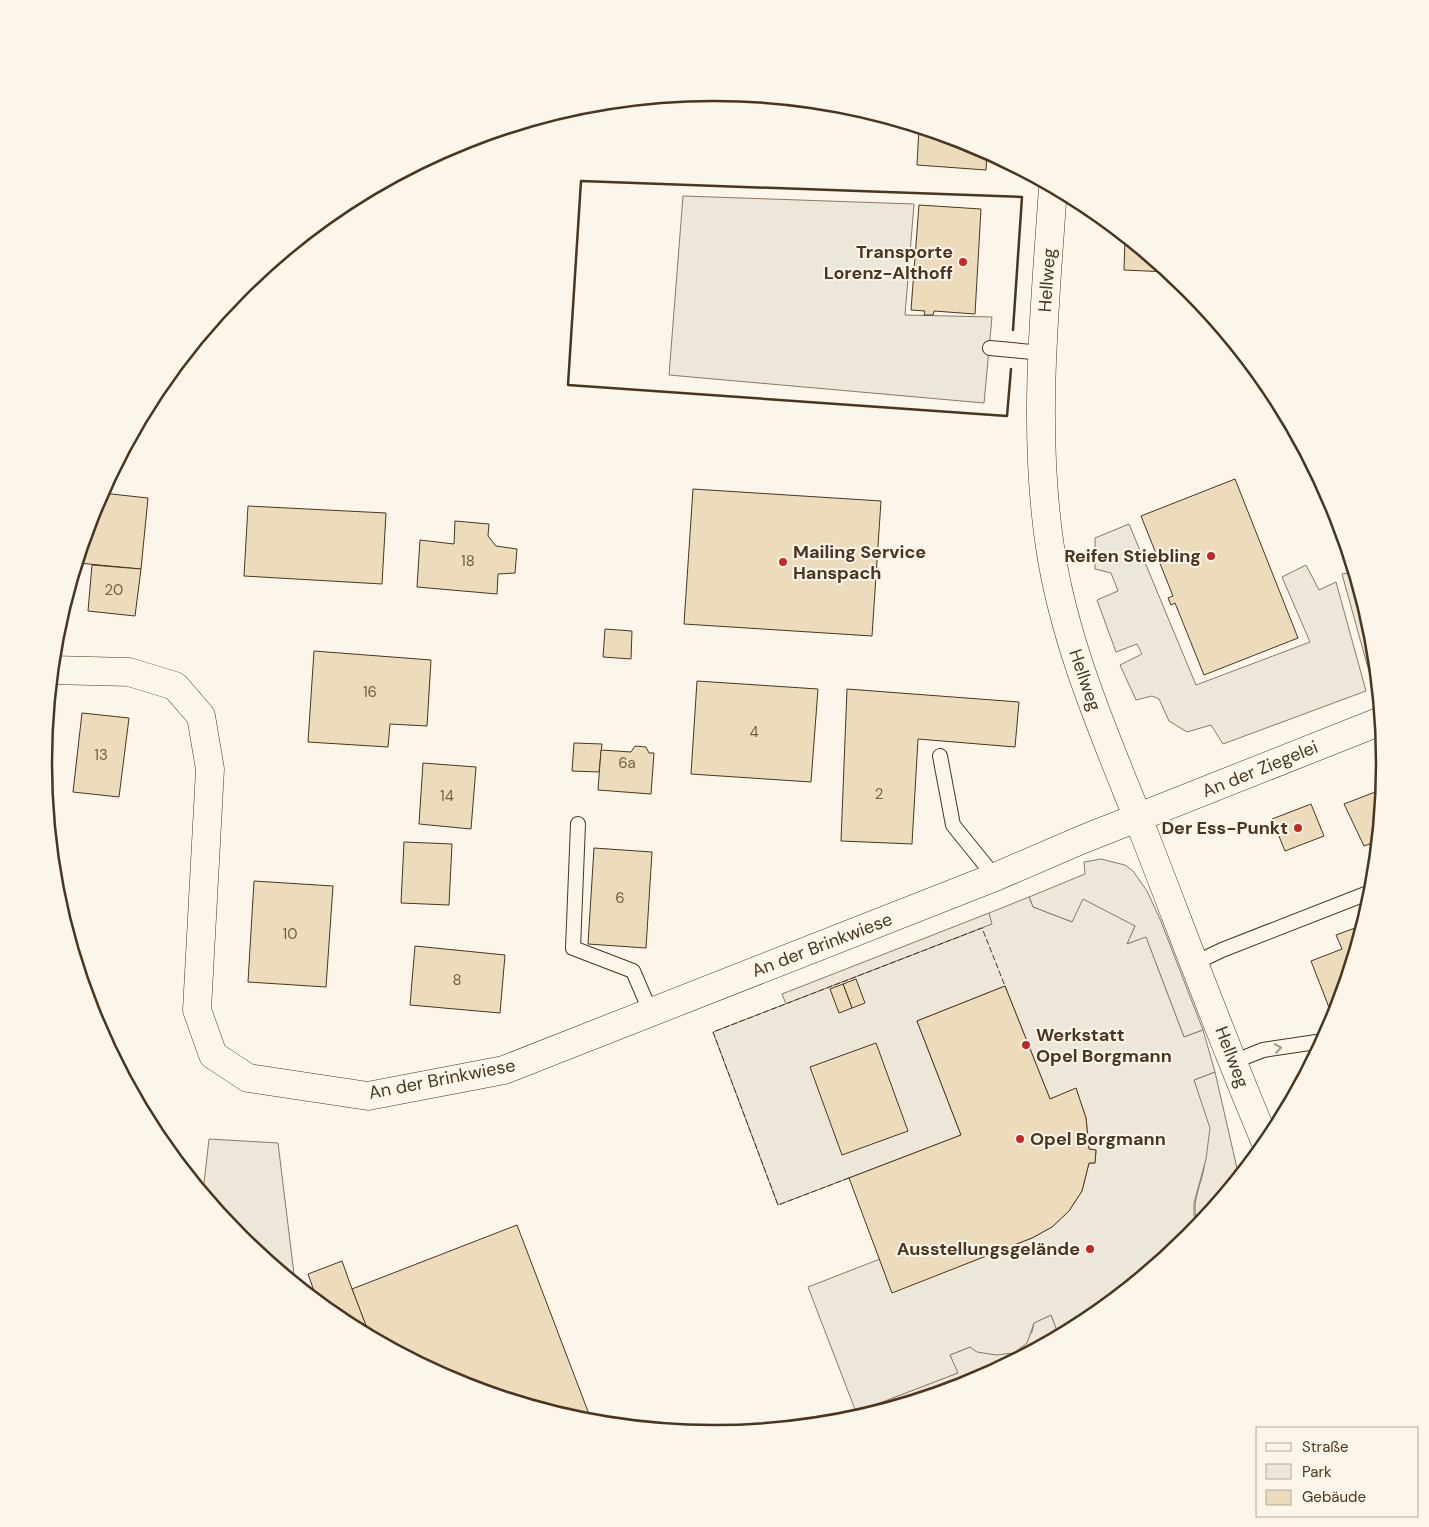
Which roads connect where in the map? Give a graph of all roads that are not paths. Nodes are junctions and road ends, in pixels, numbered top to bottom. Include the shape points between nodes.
1 (1053, 194) edge
2 (990, 348) dead end
3 (1042, 352) junction
4 (59, 670) edge
5 (1375, 723) edge
6 (940, 756) dead end
7 (1138, 818) junction
8 (578, 824) dead end
9 (995, 877) junction
10 (1363, 896) edge
11 (1195, 963) junction
12 (651, 1013) junction
13 (1314, 1042) edge
14 (1233, 1062) junction
15 (1263, 1135) edge

1 - 3 street, Hellweg
2 - 3 lane
3 - 7 street, Hellweg via 1041,427 1050,548 1089,696
4 - 12 street, An der Brinkwiese via 130,672 175,686 201,716 210,769 197,1010 214,1055 248,1078 368,1096 504,1070
5 - 7 street, An der Ziegelei
6 - 9 lane via 953,825
7 - 9 street, An der Brinkwiese
7 - 11 street, Hellweg
8 - 12 lane via 573,948 633,971
9 - 12 street, An der Brinkwiese
10 - 11 lane
11 - 14 street, Hellweg
14 -> 13 lane via 1264,1050
14 - 15 street, Hellweg

